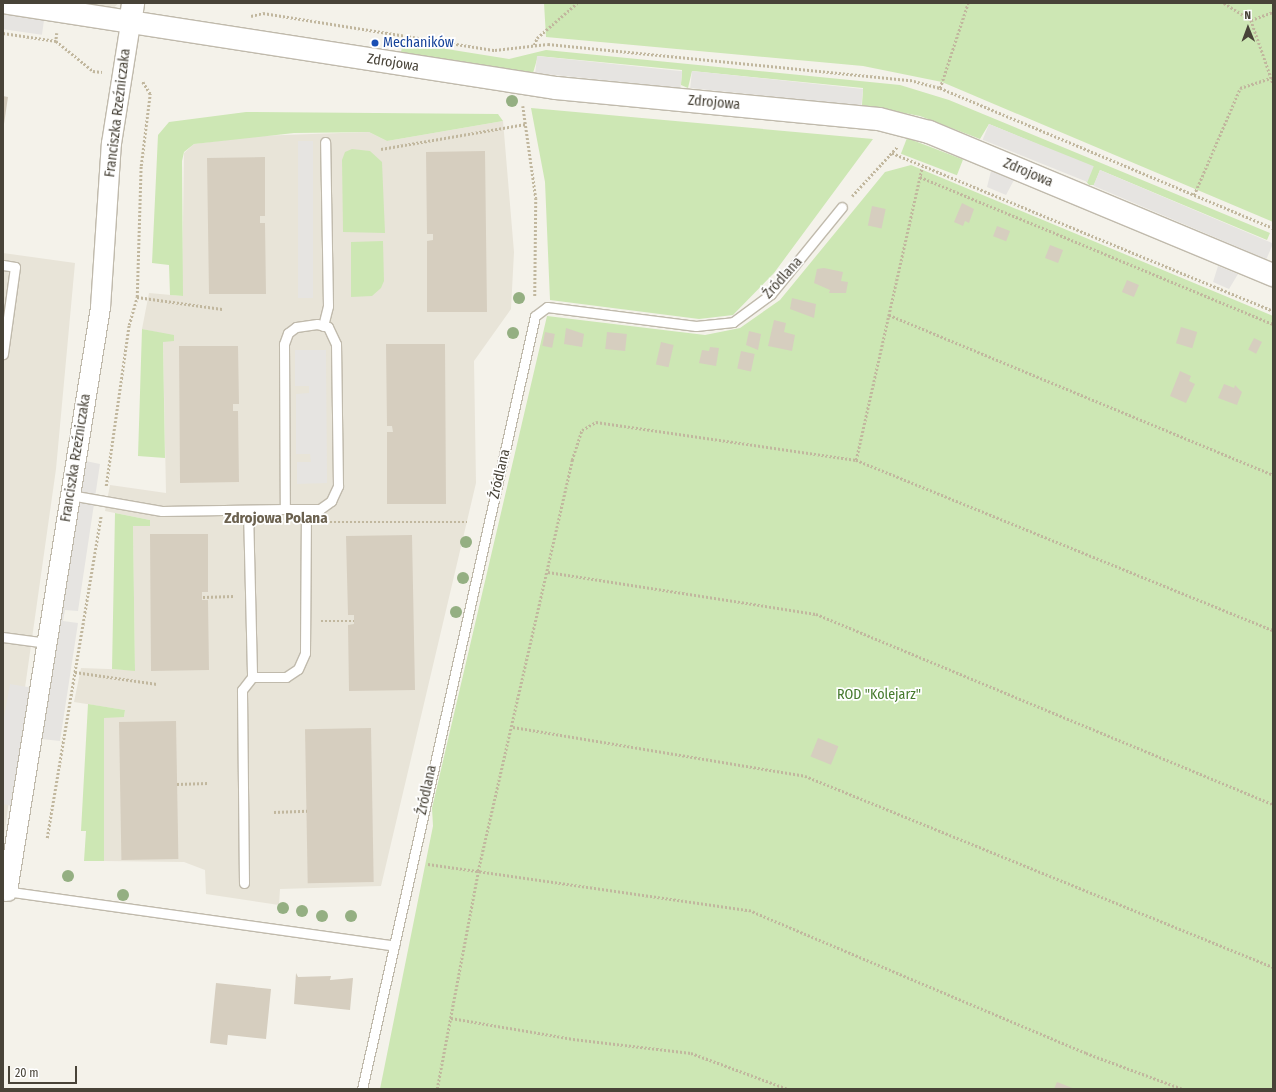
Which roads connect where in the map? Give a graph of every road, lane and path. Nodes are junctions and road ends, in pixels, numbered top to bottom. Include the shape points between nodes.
1 (8, 3) edge
2 (577, 3) edge
3 (968, 3) edge
4 (1224, 3) edge
5 (1273, 12) edge
6 (132, 13) edge
7 (1251, 20) junction
8 (3, 33) edge
9 (56, 42) dead end
10 (534, 45) dead end
11 (1271, 78) junction
12 (1273, 83) edge
13 (940, 88) dead end
14 (523, 111) dead end
15 (526, 124) junction
16 (912, 128) junction
17 (325, 142) dead end
18 (381, 149) dead end
19 (892, 153) junction
20 (922, 166) junction
21 (920, 177) junction
22 (1194, 195) dead end
23 (842, 207) joint
24 (3, 265) edge
25 (1273, 275) edge
26 (137, 297) dead end
27 (222, 309) dead end
28 (1273, 311) edge
29 (540, 312) junction
30 (889, 314) junction
31 (1273, 324) edge
32 (323, 326) junction
33 (3, 354) edge
34 (856, 460) junction
35 (1273, 475) edge
36 (70, 495) junction
37 (285, 509) junction
38 (306, 509) junction
39 (248, 510) junction
40 (321, 522) dead end
41 (467, 522) dead end
42 (548, 572) junction
43 (203, 596) dead end
44 (236, 596) dead end
45 (316, 621) dead end
46 (354, 621) dead end
47 (1273, 630) edge
48 (3, 637) edge
49 (47, 643) junction
50 (75, 672) dead end
51 (252, 677) junction
52 (156, 684) dead end
53 (513, 726) junction
54 (208, 783) dead end
55 (177, 784) dead end
56 (1273, 804) edge
57 (308, 811) dead end
58 (274, 812) dead end
59 (412, 861) junction
60 (478, 871) junction
61 (244, 883) dead end
62 (5, 891) edge
63 (394, 946) junction
64 (1273, 967) edge
65 (451, 1018) junction
66 (362, 1089) edge
67 (437, 1089) edge
68 (788, 1089) edge
69 (1183, 1089) edge

1 - 6 street
2 - 10 path via 537,38
3 - 13 path
4 - 7 path
5 - 7 path
6 - 16 street, Zdrojowa via 528,84 879,119
6 - 36 street, Franciszka Rzeźniczaka via 111,143 103,282
7 - 11 path
8 - 9 path
11 - 12 path
11 - 22 path via 1240,88
14 - 15 path
15 - 18 path
15 - 29 path via 536,198 535,296
16 - 19 path
16 - 25 street, Zdrojowa
17 - 32 lane via 328,306
19 - 20 path
19 - 23 path
20 - 21 path
20 - 28 path
21 - 30 path
21 - 31 path
23 - 29 lane, Źródlana via 771,294 733,322 696,326 547,307
24 - 33 lane via 15,267
26 - 27 path
29 - 59 lane, Źródlana via 535,316
30 - 34 path
30 - 35 path
32 - 37 lane via 307,324 296,327 288,333 284,344
32 - 38 lane via 334,334 336,344 338,486 326,505
34 - 42 path via 596,422 582,430 572,460
34 - 47 path
36 - 39 lane via 162,511
36 - 49 street, Franciszka Rzeźniczaka
37 - 38 lane
37 - 39 lane
38 - 51 lane via 305,653 298,669 286,677
39 - 51 lane
40 - 41 path
42 - 53 path
42 - 56 path via 816,614
43 - 44 path
45 - 46 path
48 - 49 lane
49 - 62 street, Franciszka Rzeźniczaka
50 - 52 path
51 - 61 lane via 242,690
53 - 60 path
53 - 64 path via 805,776
54 - 55 path
57 - 58 path
59 - 60 path
59 - 63 lane, Źródlana
60 - 65 path
60 - 69 path via 749,910 1086,1053
62 - 63 lane
63 - 66 lane, Źródlana
65 - 67 path
65 - 68 path via 573,1039 691,1053

